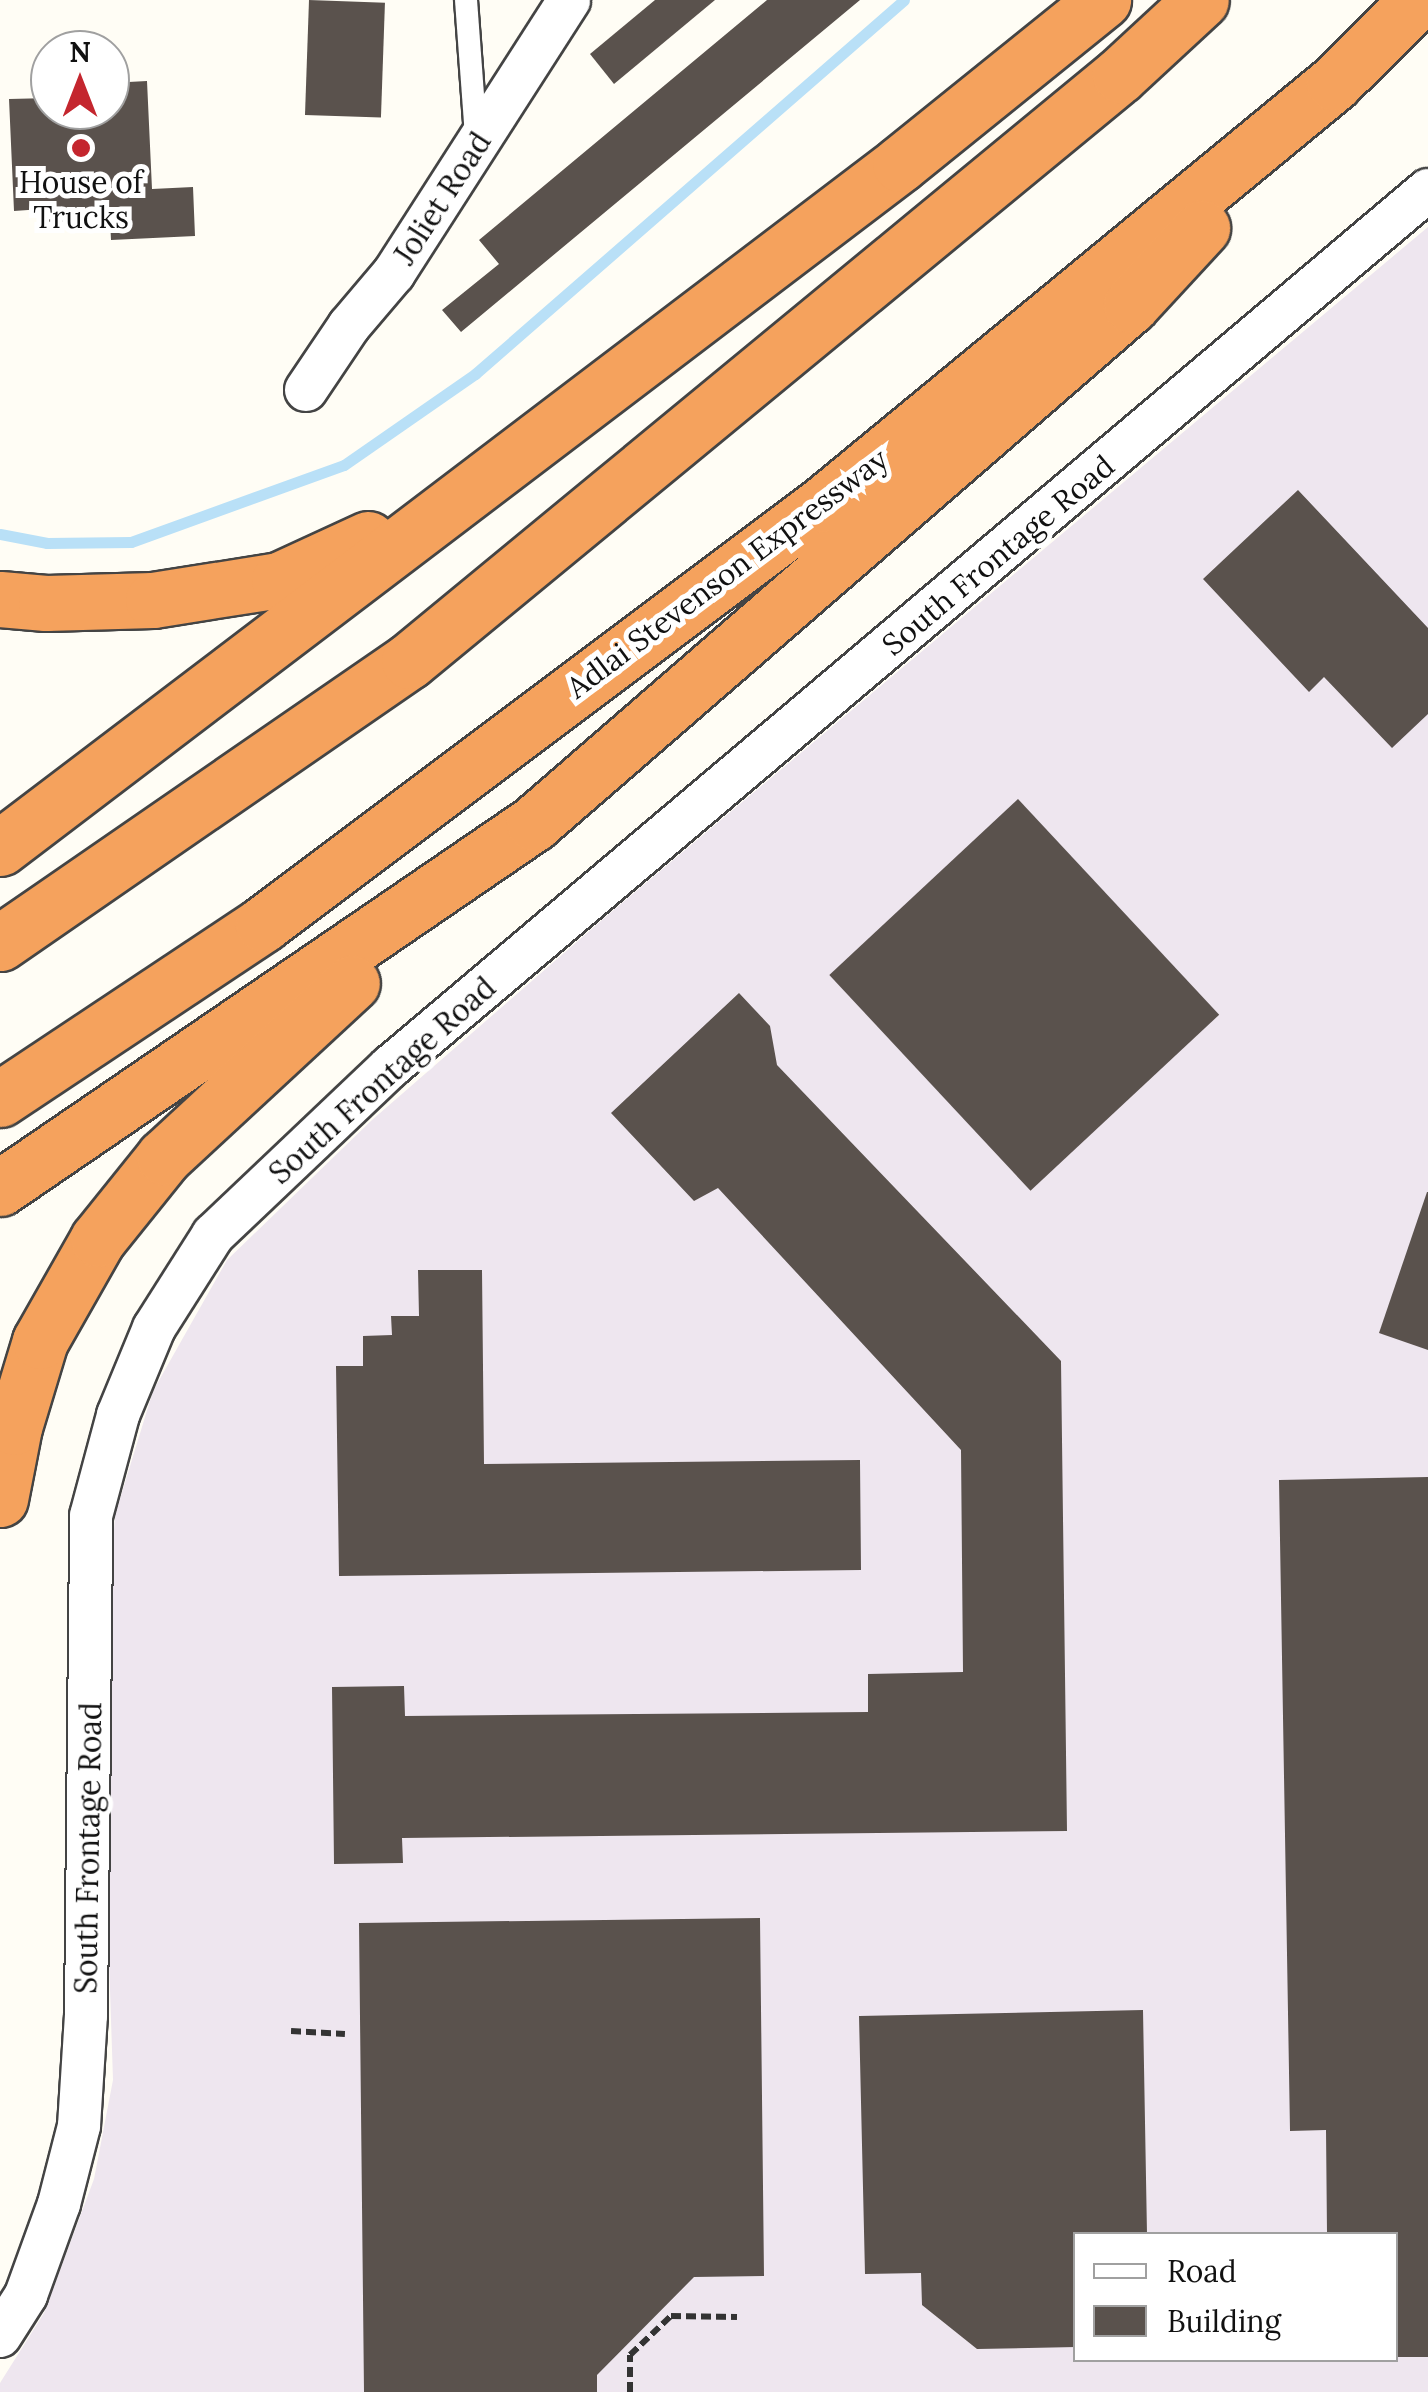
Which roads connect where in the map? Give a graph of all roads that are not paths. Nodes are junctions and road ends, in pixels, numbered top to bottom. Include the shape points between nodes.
1 (466, 0) edge
2 (570, 0) edge
3 (1102, 0) edge
4 (1200, 0) edge
5 (1418, 0) edge
6 (1334, 83) junction
7 (477, 144) junction
8 (1428, 190) edge
9 (306, 390) dead end
10 (461, 496) junction
11 (0, 599) edge
12 (534, 823) junction
13 (0, 848) edge
14 (0, 943) edge
15 (0, 1099) edge
16 (0, 1188) edge
17 (0, 1499) edge
18 (0, 2336) edge

1 - 7 lane
2 - 7 street, Joliet Road
3 - 10 highway via 900,164
4 - 14 highway via 1120,76 409,661
5 - 6 highway, Adlai Stevenson Expressway
6 - 12 highway via 1131,305
6 - 15 highway, Adlai Stevenson Expressway via 822,504 262,924
7 - 9 street, Joliet Road via 394,273
8 - 18 street, South Frontage Road via 441,1023 213,1235 154,1328 118,1416 91,1516 86,2015 78,2126 33,2277
10 - 11 highway via 279,580 153,600
10 - 13 highway
12 - 16 highway
12 - 17 highway via 178,1144 98,1239 40,1341

